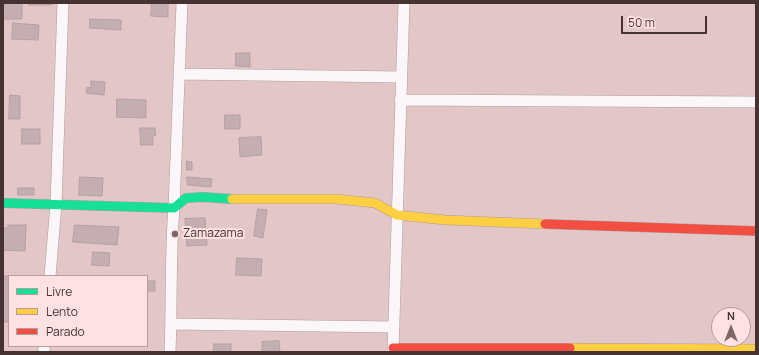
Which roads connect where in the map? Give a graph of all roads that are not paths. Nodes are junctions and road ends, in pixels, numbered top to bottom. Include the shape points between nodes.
1 (62, 3) edge
2 (182, 3) edge
3 (404, 3) edge
4 (179, 74) junction
5 (401, 77) junction
6 (400, 100) junction
7 (756, 102) edge
8 (3, 203) edge
9 (56, 204) junction
10 (174, 208) junction
11 (397, 215) junction
12 (756, 231) edge
13 (50, 275) edge
14 (171, 324) junction
15 (394, 327) junction
16 (393, 350) edge
17 (756, 350) edge
18 (170, 352) edge

1 - 9 street
2 - 4 street
3 - 5 street
4 - 5 street
4 - 10 street
5 - 6 street
6 - 7 street
6 - 11 street
8 - 9 street
9 - 10 street
9 - 13 street
10 - 11 street via 186,198 203,197 336,199 375,203
10 - 14 street via 171,242
11 - 12 street via 445,220
11 - 15 street
14 - 15 street
14 - 18 street
15 - 16 street
16 - 17 street

